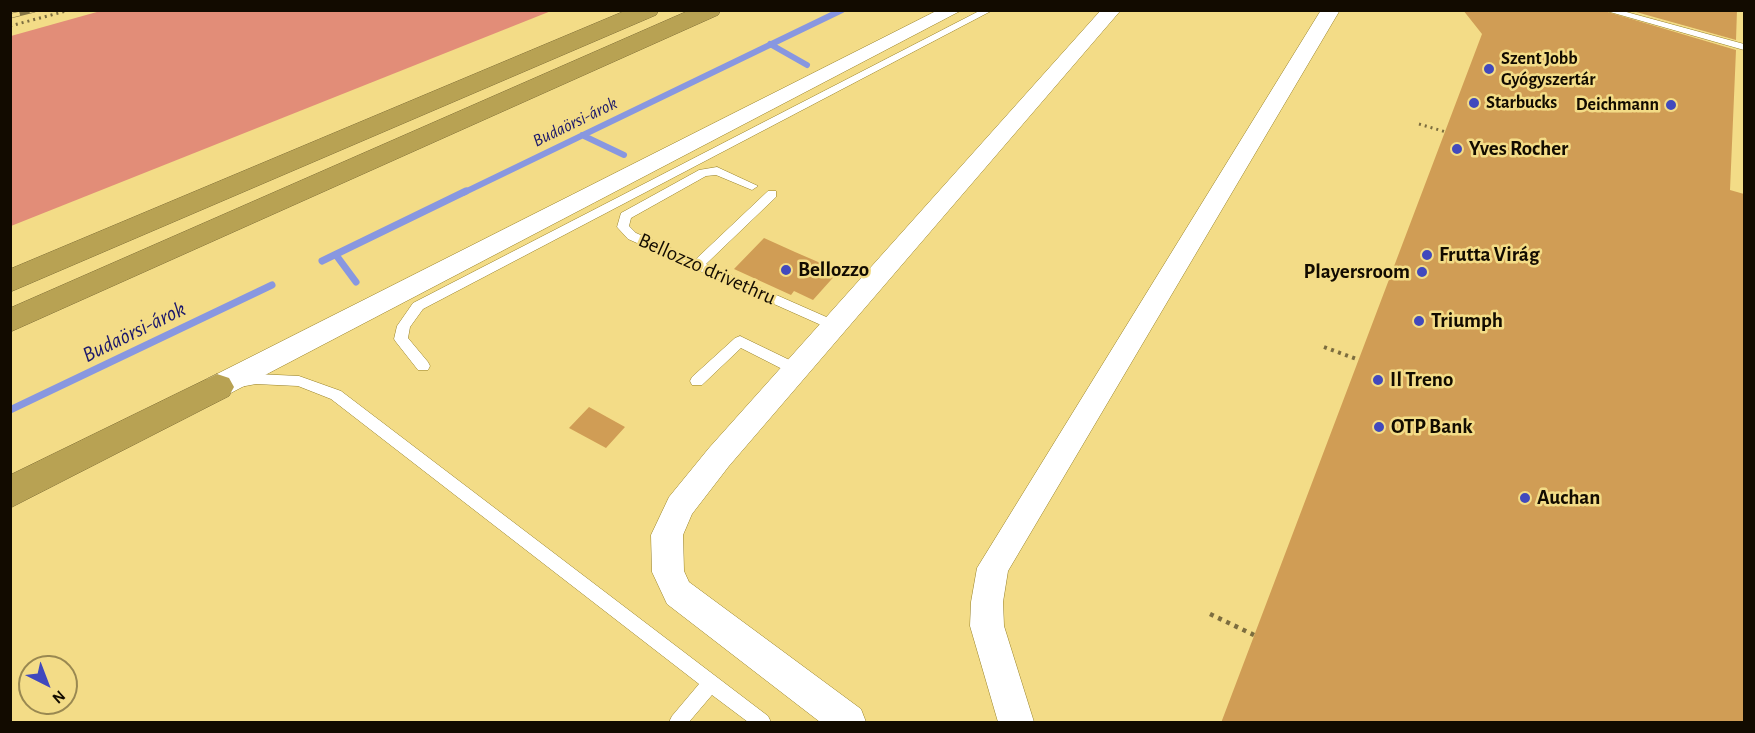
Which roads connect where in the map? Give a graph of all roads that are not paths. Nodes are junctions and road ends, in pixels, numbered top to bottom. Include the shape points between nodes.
1 (648, 10) edge
2 (710, 10) edge
3 (953, 10) edge
4 (989, 10) edge
5 (1112, 10) edge
6 (1331, 10) edge
7 (1607, 10) edge
8 (1744, 47) edge
9 (752, 186) dead end
10 (303, 190) junction
11 (772, 194) dead end
12 (697, 265) junction
13 (10, 281) edge
14 (10, 321) edge
15 (835, 326) junction
16 (10, 344) edge
17 (423, 366) dead end
18 (796, 370) junction
19 (698, 381) dead end
20 (217, 387) junction
21 (10, 493) edge
22 (711, 683) junction
23 (678, 723) edge
24 (762, 723) edge
25 (848, 723) edge
26 (1016, 723) edge

1 - 13 highway
2 - 10 highway
3 - 20 street
4 - 17 lane via 418,306 404,326 401,339
5 - 15 street
6 - 26 street via 993,568 987,626
7 - 8 lane
9 - 12 lane, Bellozzo drivethru via 717,171 703,173 625,216 623,227 632,236
10 - 14 highway
10 - 16 highway
11 - 12 lane
12 - 15 lane, Bellozzo drivethru
15 - 18 street
18 - 19 lane via 740,341
18 - 25 street via 680,506 667,535 666,560 672,583 690,603
20 - 21 highway
20 - 22 lane via 256,379 299,381 336,396
22 - 23 lane
22 - 24 lane

